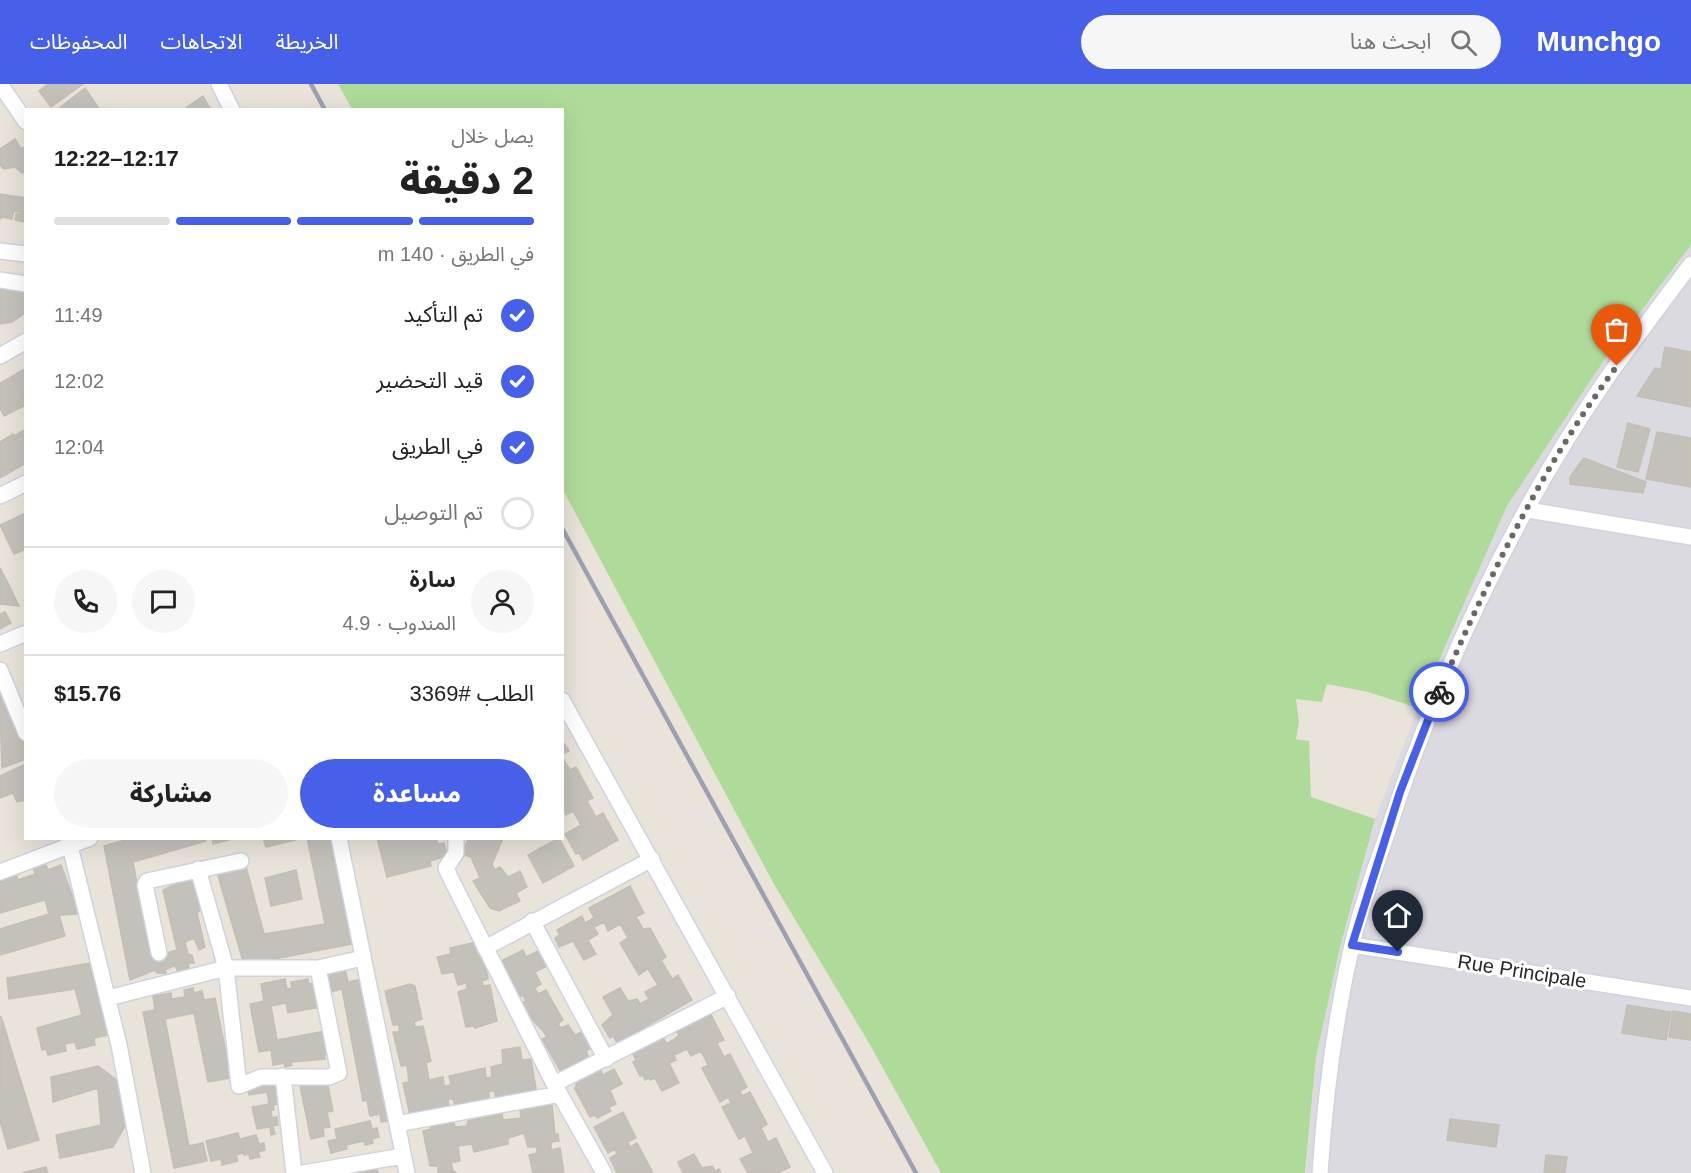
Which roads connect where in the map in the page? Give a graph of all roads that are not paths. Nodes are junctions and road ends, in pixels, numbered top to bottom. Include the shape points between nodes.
1 (0, 84) edge
2 (219, 84) edge
3 (231, 108) edge
4 (24, 119) edge
5 (0, 251) edge
6 (24, 254) edge
7 (1691, 264) edge
8 (0, 280) edge
9 (24, 284) edge
10 (24, 342) edge
11 (0, 356) edge
12 (24, 484) edge
13 (0, 496) edge
14 (1528, 510) junction
15 (1691, 537) edge
16 (24, 634) edge
17 (0, 644) edge
18 (0, 670) edge
19 (564, 704) edge
20 (24, 728) edge
21 (339, 840) edge
22 (456, 840) edge
23 (69, 842) edge
24 (652, 859) junction
25 (242, 861) dead end
26 (198, 869) junction
27 (0, 872) edge
28 (532, 921) junction
29 (1352, 945) junction
30 (485, 948) junction
31 (159, 953) dead end
32 (363, 958) junction
33 (225, 968) junction
34 (318, 968) junction
35 (728, 996) junction
36 (108, 998) junction
37 (1691, 998) edge
38 (606, 1059) junction
39 (283, 1076) junction
40 (557, 1089) junction
41 (397, 1124) junction
42 (404, 1156) junction
43 (143, 1173) edge
44 (294, 1173) edge
45 (303, 1173) edge
46 (407, 1173) edge
47 (604, 1173) edge
48 (825, 1173) edge
49 (1320, 1173) edge

1 - 4 street
2 - 3 street
5 - 6 street
7 - 14 street via 1605,382
8 - 9 street
10 - 11 street
12 - 13 street
14 - 15 street
14 - 29 street via 1467,627 1431,709 1400,792
16 - 17 street
18 - 20 street
19 - 24 street
21 - 32 street
22 - 30 street via 456,853 446,868
23 - 27 street
23 - 36 street
24 - 28 street
24 - 35 street
25 - 26 street
26 - 31 street via 146,883
26 - 33 street
28 - 30 street
28 - 38 street
29 - 37 street, Rue Principale
29 - 49 street
30 - 40 street
32 - 34 street
32 - 41 street
33 - 34 street
33 - 36 street
33 - 39 street via 239,1086 258,1078
34 - 39 street via 339,1074
35 - 38 street
35 - 48 street
36 - 43 street
38 - 40 street
39 - 44 street
40 - 41 street
40 - 47 street
41 - 42 street
42 - 45 street
42 - 46 street

